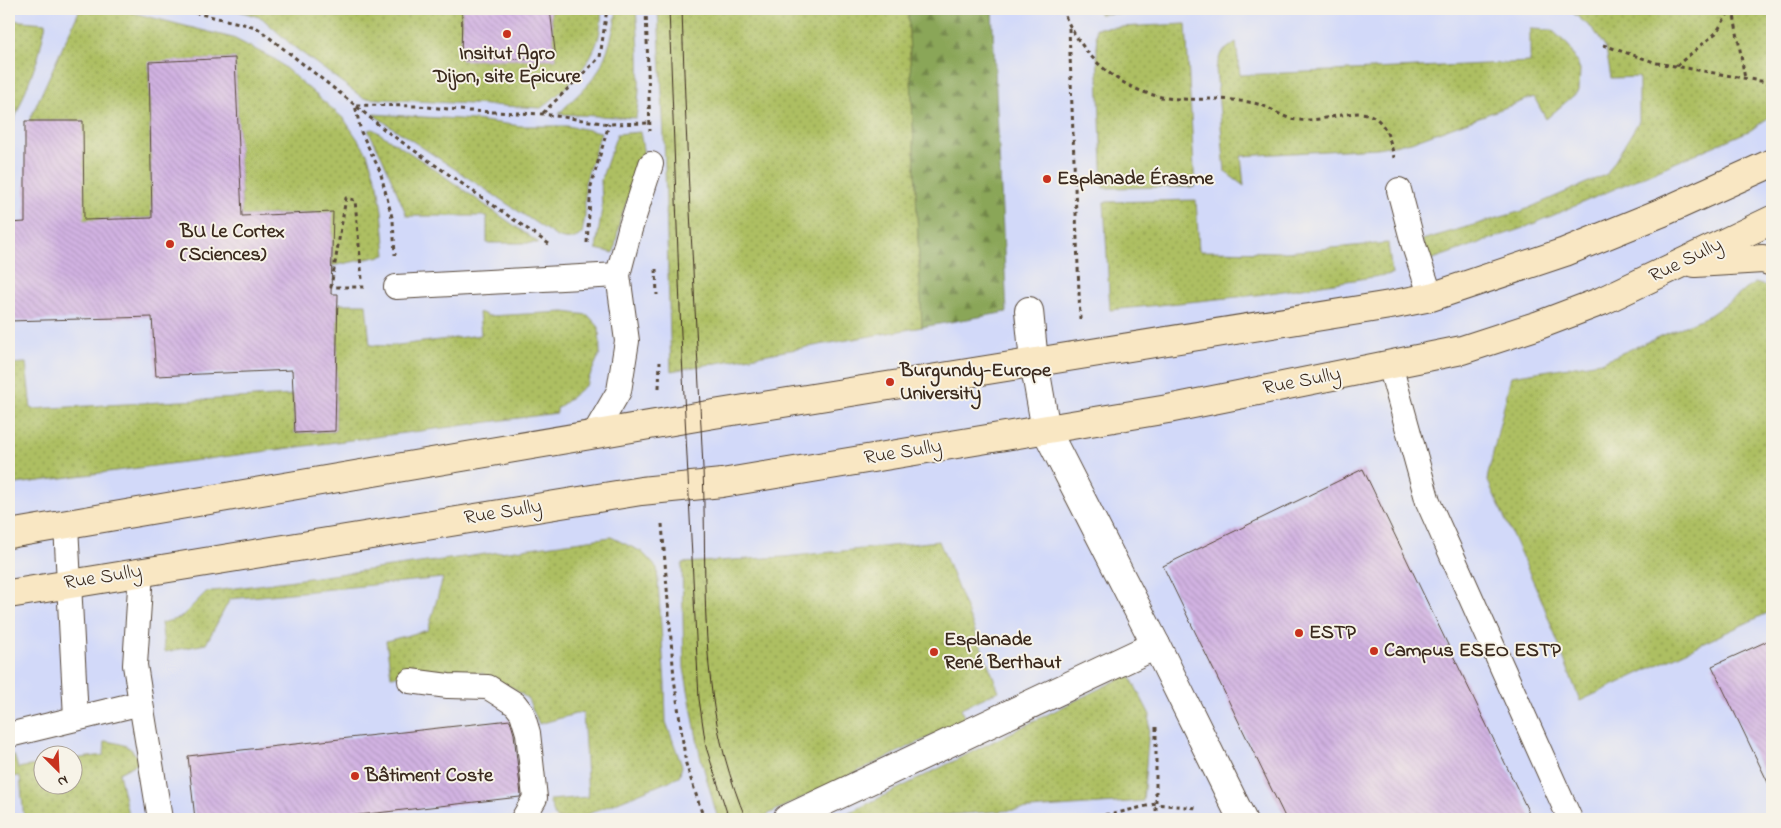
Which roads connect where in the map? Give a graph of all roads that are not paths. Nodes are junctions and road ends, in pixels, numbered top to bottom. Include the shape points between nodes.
1 (1772, 163) edge
2 (651, 164) dead end
3 (1399, 190) road end
4 (1772, 220) edge
5 (1772, 262) edge
6 (1684, 263) junction
7 (618, 275) junction
8 (396, 287) road end
9 (1431, 297) junction
10 (1028, 311) dead end
11 (1034, 362) junction
12 (1390, 365) junction
13 (1046, 430) junction
14 (594, 434) junction
15 (66, 525) junction
16 (9, 534) edge
17 (141, 572) junction
18 (70, 584) junction
19 (9, 594) edge
20 (1156, 645) junction
21 (410, 680) dead end
22 (141, 704) junction
23 (76, 718) junction
24 (9, 735) edge
25 (1240, 816) edge
26 (160, 819) edge
27 (523, 819) edge
28 (786, 819) edge
29 (1570, 819) edge

1 - 9 main road via 1565,252
2 - 7 lane
3 - 9 lane
4 - 6 main road, Rue Sully
5 - 6 main road via 1762,259
6 - 12 main road, Rue Sully via 1602,301 1539,325 1462,350
7 - 8 lane
7 - 14 lane via 627,341 619,390
9 - 11 main road
10 - 11 street
11 - 13 street
11 - 14 main road
12 - 13 main road, Rue Sully
12 - 29 lane via 1428,502
13 - 17 main road, Rue Sully via 722,483 659,488
13 - 20 street
14 - 15 main road
15 - 16 main road
15 - 18 lane
17 - 18 main road, Rue Sully
17 - 22 lane via 135,665
18 - 19 main road, Rue Sully
18 - 23 lane
20 - 25 street
20 - 28 street
21 - 27 lane via 488,688 515,704 522,713 528,733 535,798
22 - 23 lane
22 - 26 lane
23 - 24 lane

